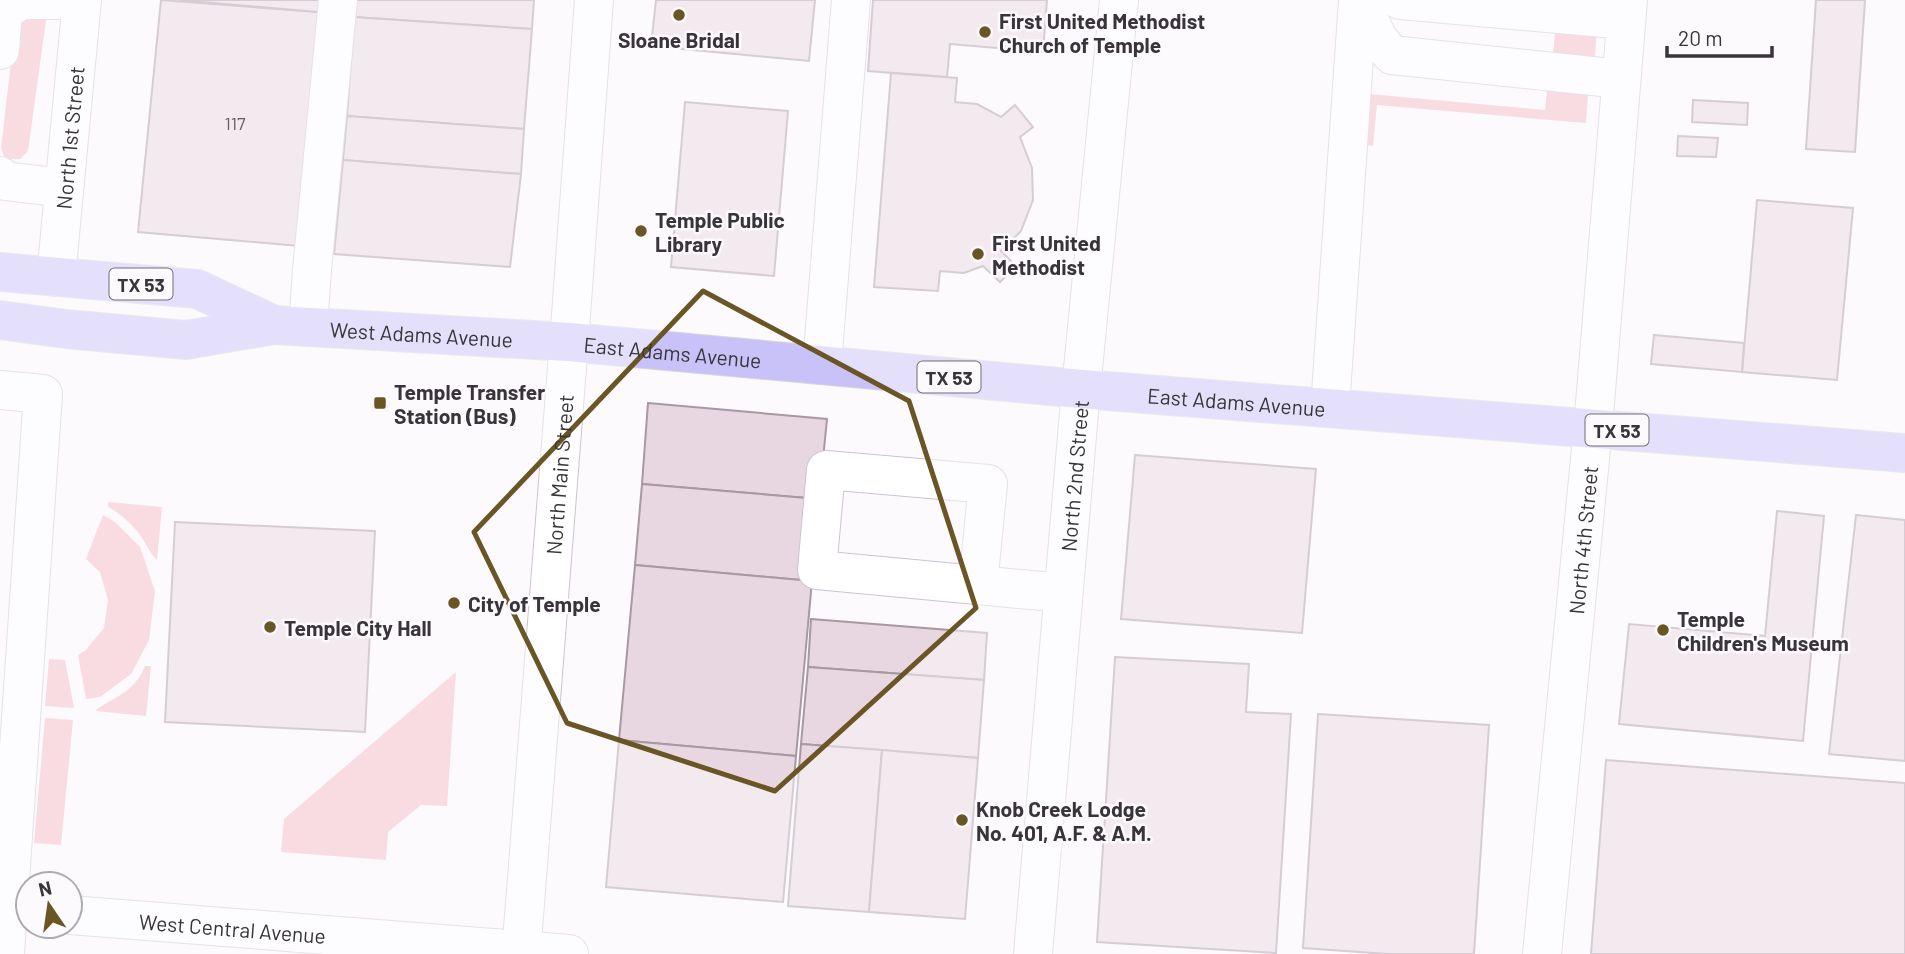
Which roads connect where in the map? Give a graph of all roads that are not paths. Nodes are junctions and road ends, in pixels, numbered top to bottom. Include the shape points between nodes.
1 (82, 0) edge
2 (338, 0) edge
3 (594, 0) edge
4 (851, 0) edge
5 (1119, 0) edge
6 (1359, 0) edge
7 (1400, 0) edge
8 (1627, 10) edge
9 (0, 50) edge
10 (1621, 79) junction
11 (0, 176) edge
12 (64, 188) junction
13 (0, 272) edge
14 (56, 277) junction
15 (0, 320) edge
16 (291, 326) junction
17 (569, 342) junction
18 (822, 365) junction
19 (1081, 389) junction
20 (0, 390) edge
21 (1330, 408) junction
22 (1593, 428) junction
23 (1905, 453) edge
24 (978, 585) junction
25 (1063, 593) junction
26 (12, 911) edge
27 (84, 917) edge
28 (262, 942) edge
29 (521, 952) edge
30 (5, 954) edge
31 (569, 954) edge
32 (1033, 954) edge
33 (1542, 954) edge

1 - 9 street via 21,0 3,12
1 - 12 street, North 1st Street
2 - 16 street via 312,270
3 - 17 street, North Main Street
4 - 18 street
5 - 19 street, North 2nd Street
6 - 10 street via 1378,39 1392,55
6 - 21 street
7 - 8 street
8 - 10 street, North 4th Street
10 - 22 street, North 4th Street
11 - 12 street via 5,181
12 - 14 street, North 1st Street
13 - 14 main road, West Adams Avenue / TX 53
14 - 16 main road, West Adams Avenue / TX 53 via 197,289
15 - 16 main road, West Adams Avenue / TX 53 via 186,340
16 - 17 main road, West Adams Avenue / TX 53
17 - 18 main road, East Adams Avenue / TX 53
17 - 29 street, North Main Street
18 - 19 main road, East Adams Avenue / TX 53
19 - 21 main road, East Adams Avenue / TX 53
19 - 25 street, North 2nd Street
20 - 26 street via 43,394
21 - 22 main road, East Adams Avenue / TX 53
22 - 23 main road, East Adams Avenue / TX 53
22 - 33 street, North 4th Street
24 - 24 street via 817,570 826,470 988,484
24 - 25 street
25 - 32 street, North 2nd Street
26 - 30 street
27 - 28 street, West Central Avenue
28 - 29 street, West Central Avenue
29 - 31 street, West Central Avenue

